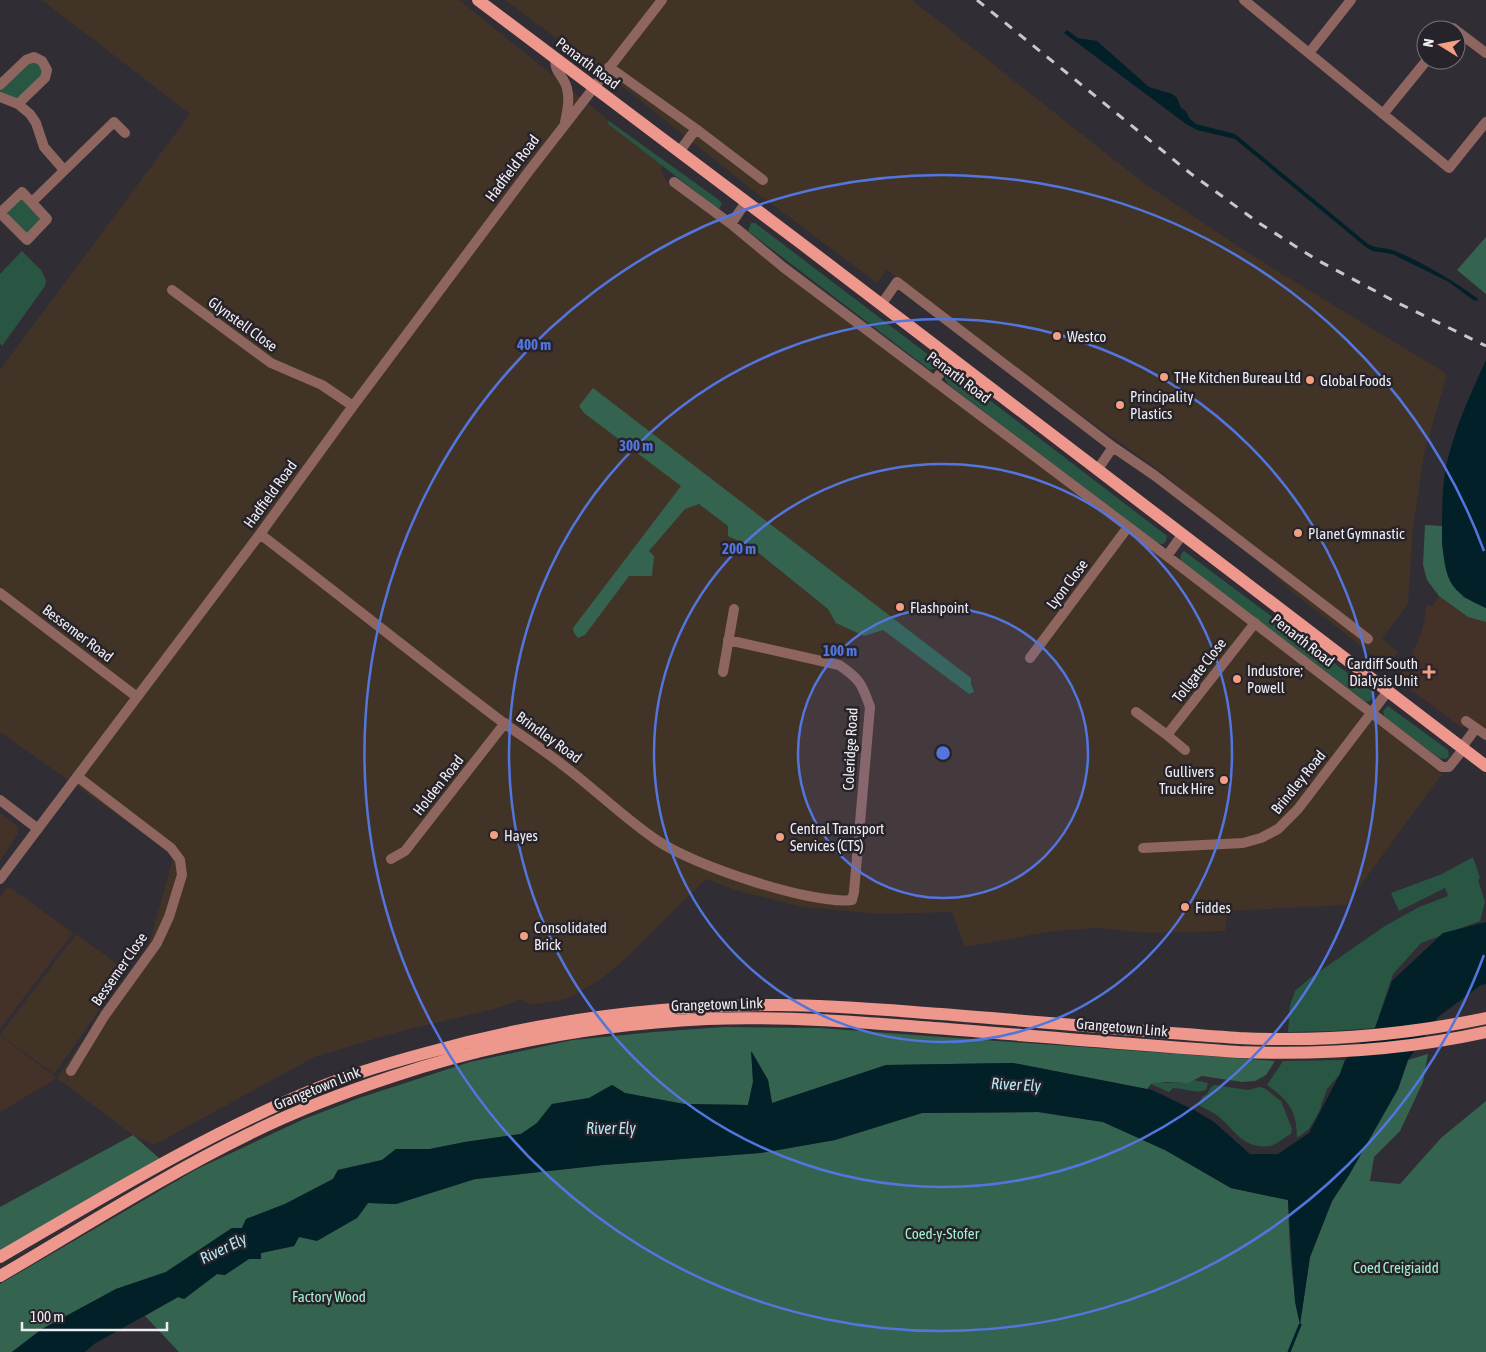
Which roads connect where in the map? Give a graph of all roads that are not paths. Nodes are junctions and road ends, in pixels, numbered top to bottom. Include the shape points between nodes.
1 (478, 0) edge
2 (662, 0) edge
3 (1244, 0) edge
4 (1351, 0) edge
5 (1466, 38) edge
6 (1308, 53) junction
7 (1486, 53) edge
8 (555, 59) junction
9 (609, 67) junction
10 (1419, 70) edge
11 (0, 85) edge
12 (593, 88) junction
13 (0, 97) edge
14 (18, 104) junction
15 (1383, 114) junction
16 (1486, 122) edge
17 (564, 125) junction
18 (696, 129) junction
19 (125, 134) dead end
20 (679, 152) junction
21 (64, 170) junction
22 (762, 180) dead end
23 (674, 182) dead end
24 (32, 202) junction
25 (746, 202) junction
26 (731, 224) junction
27 (172, 290) dead end
28 (881, 305) junction
29 (951, 359) junction
30 (935, 380) junction
31 (352, 406) junction
32 (1113, 447) junction
33 (1098, 470) junction
34 (1128, 527) junction
35 (260, 534) junction
36 (1182, 535) junction
37 (1167, 556) junction
38 (0, 593) edge
39 (734, 609) dead end
40 (1254, 624) junction
41 (1368, 639) dead end
42 (728, 640) junction
43 (1030, 658) dead end
44 (722, 672) dead end
45 (1388, 691) junction
46 (137, 697) junction
47 (1136, 712) dead end
48 (1371, 714) junction
49 (1466, 721) dead end
50 (505, 723) junction
51 (1476, 728) junction
52 (1486, 735) edge
53 (1167, 736) junction
54 (1463, 748) junction
55 (1185, 750) dead end
56 (1486, 766) edge
57 (78, 777) junction
58 (0, 800) edge
59 (38, 829) junction
60 (1143, 848) dead end
61 (391, 859) dead end
62 (0, 879) edge
63 (852, 900) joint
64 (1486, 1018) edge
65 (1486, 1032) edge
66 (71, 1071) dead end
67 (0, 1258) edge
68 (0, 1276) edge

1 - 8 main road, Penarth Road
2 - 9 street, Hadfield Road
3 - 6 street
4 - 6 street
5 - 7 street
6 - 15 street
8 - 12 main road, Penarth Road
8 - 17 street, Hadfield Road via 556,70 565,82 568,94
9 - 12 street, Hadfield Road
9 - 18 street, Penarth Road
10 - 15 street
11 - 14 street via 26,60 34,57 42,61 47,70 45,78
12 - 17 street, Hadfield Road
12 - 20 main road, Penarth Road
13 - 14 street
14 - 21 street via 30,114 44,147
15 - 16 street via 1449,168
17 - 31 street, Hadfield Road
18 - 20 street
18 - 22 street, Penarth Road
19 - 21 street via 114,122
20 - 25 main road, Penarth Road
21 - 24 street
23 - 26 street, Penarth Road
24 - 24 street via 22,192 0,213 27,240 48,219
25 - 26 street
25 - 28 main road, Penarth Road
26 - 30 street, Penarth Road via 783,267
27 - 31 street, Glynstell Close via 271,363 322,385
28 - 29 main road, Penarth Road
28 - 32 street via 897,282
29 - 30 street
29 - 33 main road, Penarth Road
30 - 34 street, Penarth Road
31 - 35 street, Hadfield Road
32 - 33 street
32 - 41 street
33 - 36 main road, Penarth Road
34 - 37 street, Penarth Road
34 - 43 street, Lyon Close
35 - 46 street, Hadfield Road
35 - 50 street, Brindley Road
36 - 37 street
36 - 45 main road, Penarth Road
37 - 40 street, Penarth Road
38 - 46 street, Bessemer Road
39 - 42 street
40 - 48 street, Penarth Road
40 - 53 street, Tollgate Close
42 - 44 street
42 - 63 street, Coleridge Road via 839,664 862,684 870,708
45 - 48 street, Brindley Road
45 - 54 main road, Penarth Road
46 - 57 street, Hadfield Road
47 - 53 street
48 - 54 street, Penarth Road via 1442,767 1449,768
48 - 60 street, Brindley Road via 1298,809 1278,829 1243,843
49 - 51 street
50 - 61 street, Holden Road via 406,852
50 - 63 street, Brindley Road via 659,842 694,860 810,897
51 - 52 street
51 - 54 street
53 - 55 street
54 - 56 main road, Penarth Road
57 - 59 street, Hadfield Road
57 - 66 street, Bessemer Close via 171,848 180,860 182,875 157,943 105,1015
58 - 59 street
59 - 62 street, Hadfield Road
64 - 67 main road, Grangetown Link via 1411,1032 1302,1039 1240,1038 782,1005 709,1006 587,1017 466,1042 391,1062 317,1088 171,1158
65 - 68 main road, Grangetown Link via 1364,1051 1300,1054 780,1018 644,1024 528,1042 394,1076 251,1133

